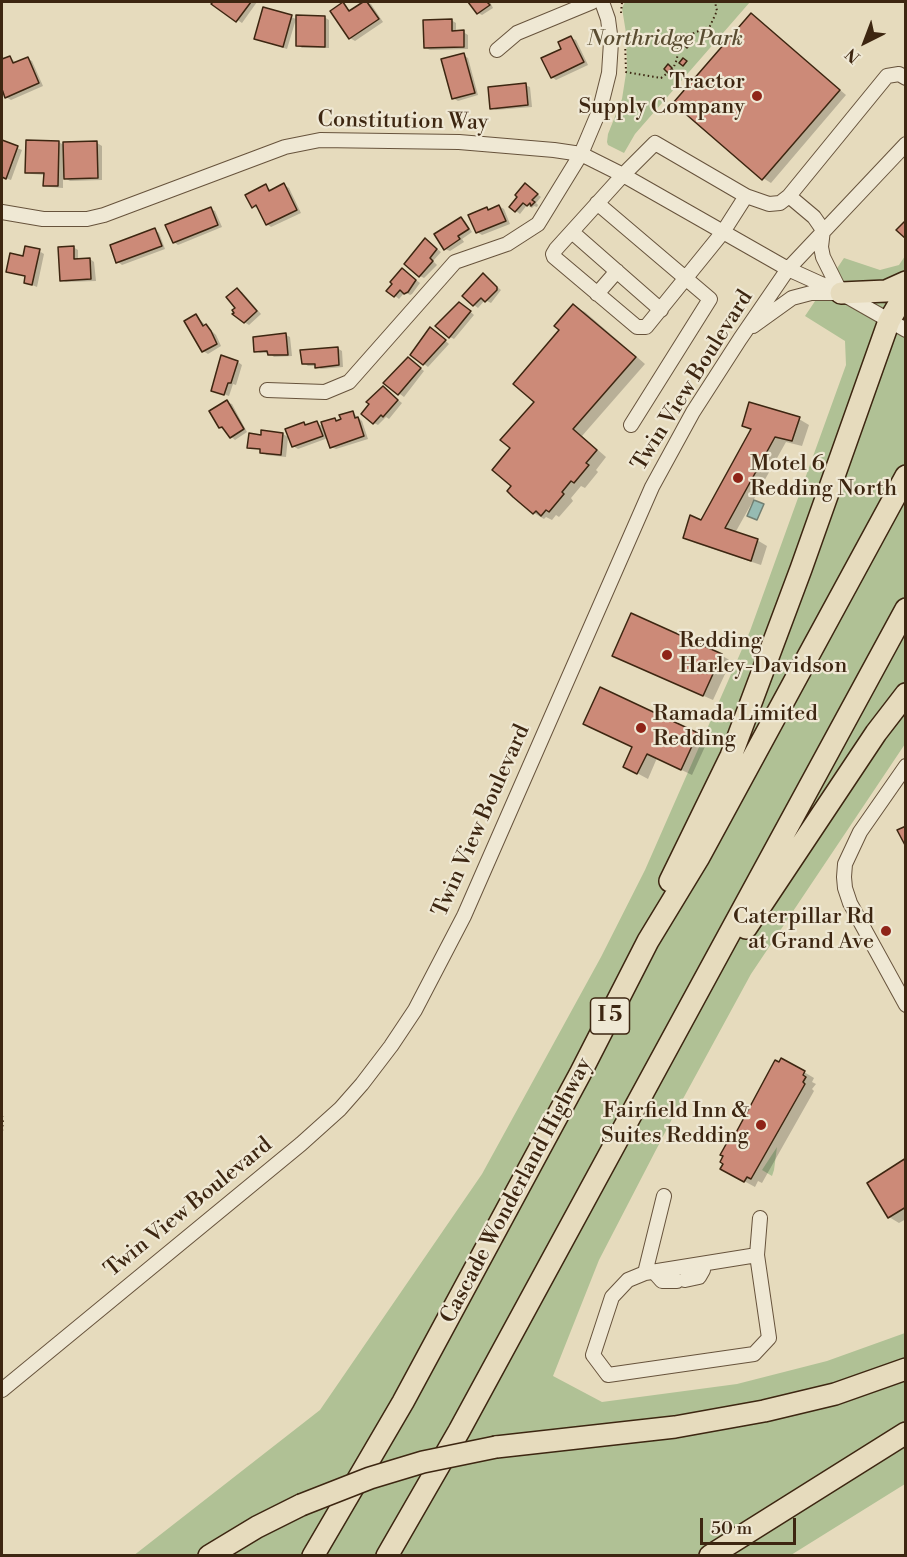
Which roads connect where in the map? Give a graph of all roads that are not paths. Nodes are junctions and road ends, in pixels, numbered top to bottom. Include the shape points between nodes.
1 (592, 2) edge
2 (602, 2) edge
3 (497, 50) dead end
4 (906, 78) edge
5 (906, 144) edge
6 (581, 154) junction
7 (623, 175) junction
8 (746, 196) junction
9 (789, 196) junction
10 (597, 203) junction
11 (2, 212) edge
12 (823, 230) junction
13 (572, 231) junction
14 (723, 232) junction
15 (788, 269) junction
16 (617, 271) junction
17 (686, 279) junction
18 (906, 282) edge
19 (906, 292) edge
20 (597, 294) junction
21 (841, 294) junction
22 (661, 310) junction
23 (897, 325) edge
24 (744, 332) junction
25 (267, 390) dead end
26 (631, 424) dead end
27 (906, 476) edge
28 (906, 609) edge
29 (906, 694) edge
30 (906, 766) edge
31 (648, 941) junction
32 (901, 985) edge
33 (698, 990) junction
34 (906, 1005) edge
35 (664, 1196) dead end
36 (760, 1218) dead end
37 (757, 1255) junction
38 (703, 1264) junction
39 (649, 1273) junction
40 (906, 1369) edge
41 (2, 1390) edge
42 (906, 1433) edge
43 (209, 1556) edge
44 (313, 1556) edge
45 (387, 1556) edge
46 (710, 1556) edge

1 - 3 street via 517,33
2 - 6 street via 611,42 609,73 600,109
4 - 9 street via 899,74 887,76
5 - 12 street, Twin View Boulevard
6 - 7 street, Constitution Way
6 - 11 street, Constitution Way via 459,142 320,140 285,147 87,219 43,219
6 - 25 street via 538,224 507,244 455,262 349,382 325,392
7 - 8 street via 655,143
7 - 10 street
7 - 14 street, Constitution Way
8 - 9 street via 769,204 780,203
8 - 14 street
9 - 12 street
10 - 13 street
10 - 17 street
12 - 15 street, Twin View Boulevard
12 - 21 street via 823,257
13 - 16 street
13 - 20 street via 554,257
14 - 15 street, Constitution Way
14 - 17 street
15 - 21 street
15 - 24 street, Twin View Boulevard
16 - 20 street
16 - 22 street
17 - 22 street
17 - 26 street via 710,299
18 - 21 highway via 886,291
19 - 23 highway
20 - 22 street via 637,327 646,327
21 - 23 street
21 - 24 street via 811,293 792,298
23 - 31 highway via 730,756 667,887
24 - 41 street, Twin View Boulevard via 693,412 652,487 464,916 430,984 391,1046 340,1109 301,1144
27 - 31 highway, Cascade Wonderland Highway / I 5 via 699,857
28 - 33 highway
29 - 33 highway via 727,957
30 - 32 street via 856,839 844,877 850,903
31 - 44 highway, Cascade Wonderland Highway / I 5 via 403,1402
32 - 34 street
33 - 45 highway
35 - 39 street
36 - 37 street
37 - 38 street
37 - 39 street via 769,1338 754,1354 608,1374 593,1355 612,1297 628,1280
38 - 39 street
38 - 39 street via 699,1277 662,1281
40 - 43 highway, bridge via 835,1394 764,1411 675,1426 496,1447 423,1462 301,1505
42 - 46 highway

